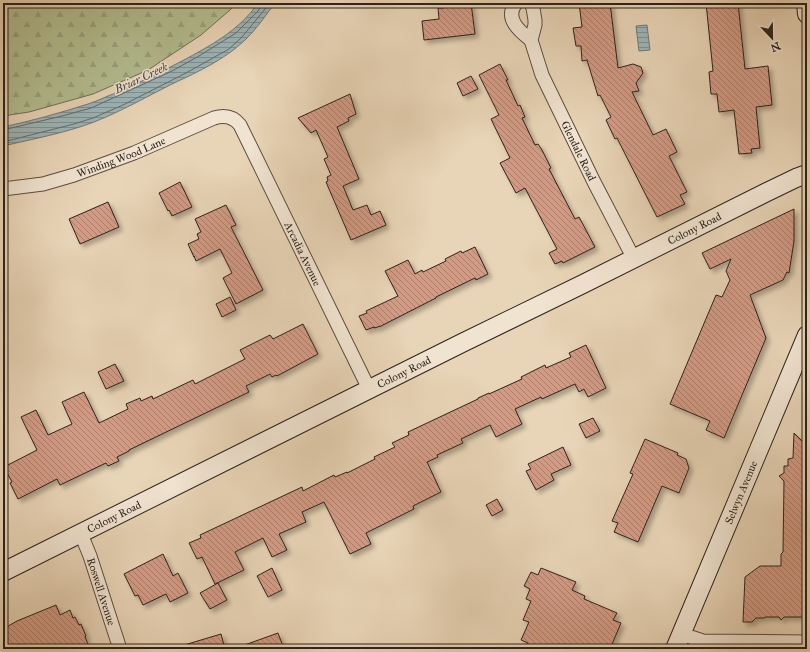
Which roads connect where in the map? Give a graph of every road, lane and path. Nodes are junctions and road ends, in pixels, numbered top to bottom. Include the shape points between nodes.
1 (516, 3) edge
2 (530, 3) edge
3 (806, 3) edge
4 (807, 14) edge
5 (531, 40) junction
6 (235, 120) joint
7 (807, 174) edge
8 (3, 189) edge
9 (634, 258) junction
10 (807, 334) edge
11 (369, 390) junction
12 (80, 534) junction
13 (3, 572) edge
14 (678, 641) edge
15 (807, 642) edge
16 (120, 649) edge

1 - 5 street via 512,11 513,21 519,31
2 - 5 street, Glendale Road via 535,26
3 - 4 street
5 - 9 street, Glendale Road via 542,75
6 - 8 street, Winding Wood Lane via 228,116 218,117 134,153 74,175 43,184
6 - 11 street, Arcadia Avenue via 240,125
7 - 9 street, Colony Road
9 - 11 street, Colony Road
10 - 14 street, Selwyn Avenue
11 - 12 street, Colony Road
12 - 13 street, Colony Road
12 - 16 street, Roswell Avenue via 90,556
14 - 15 street

